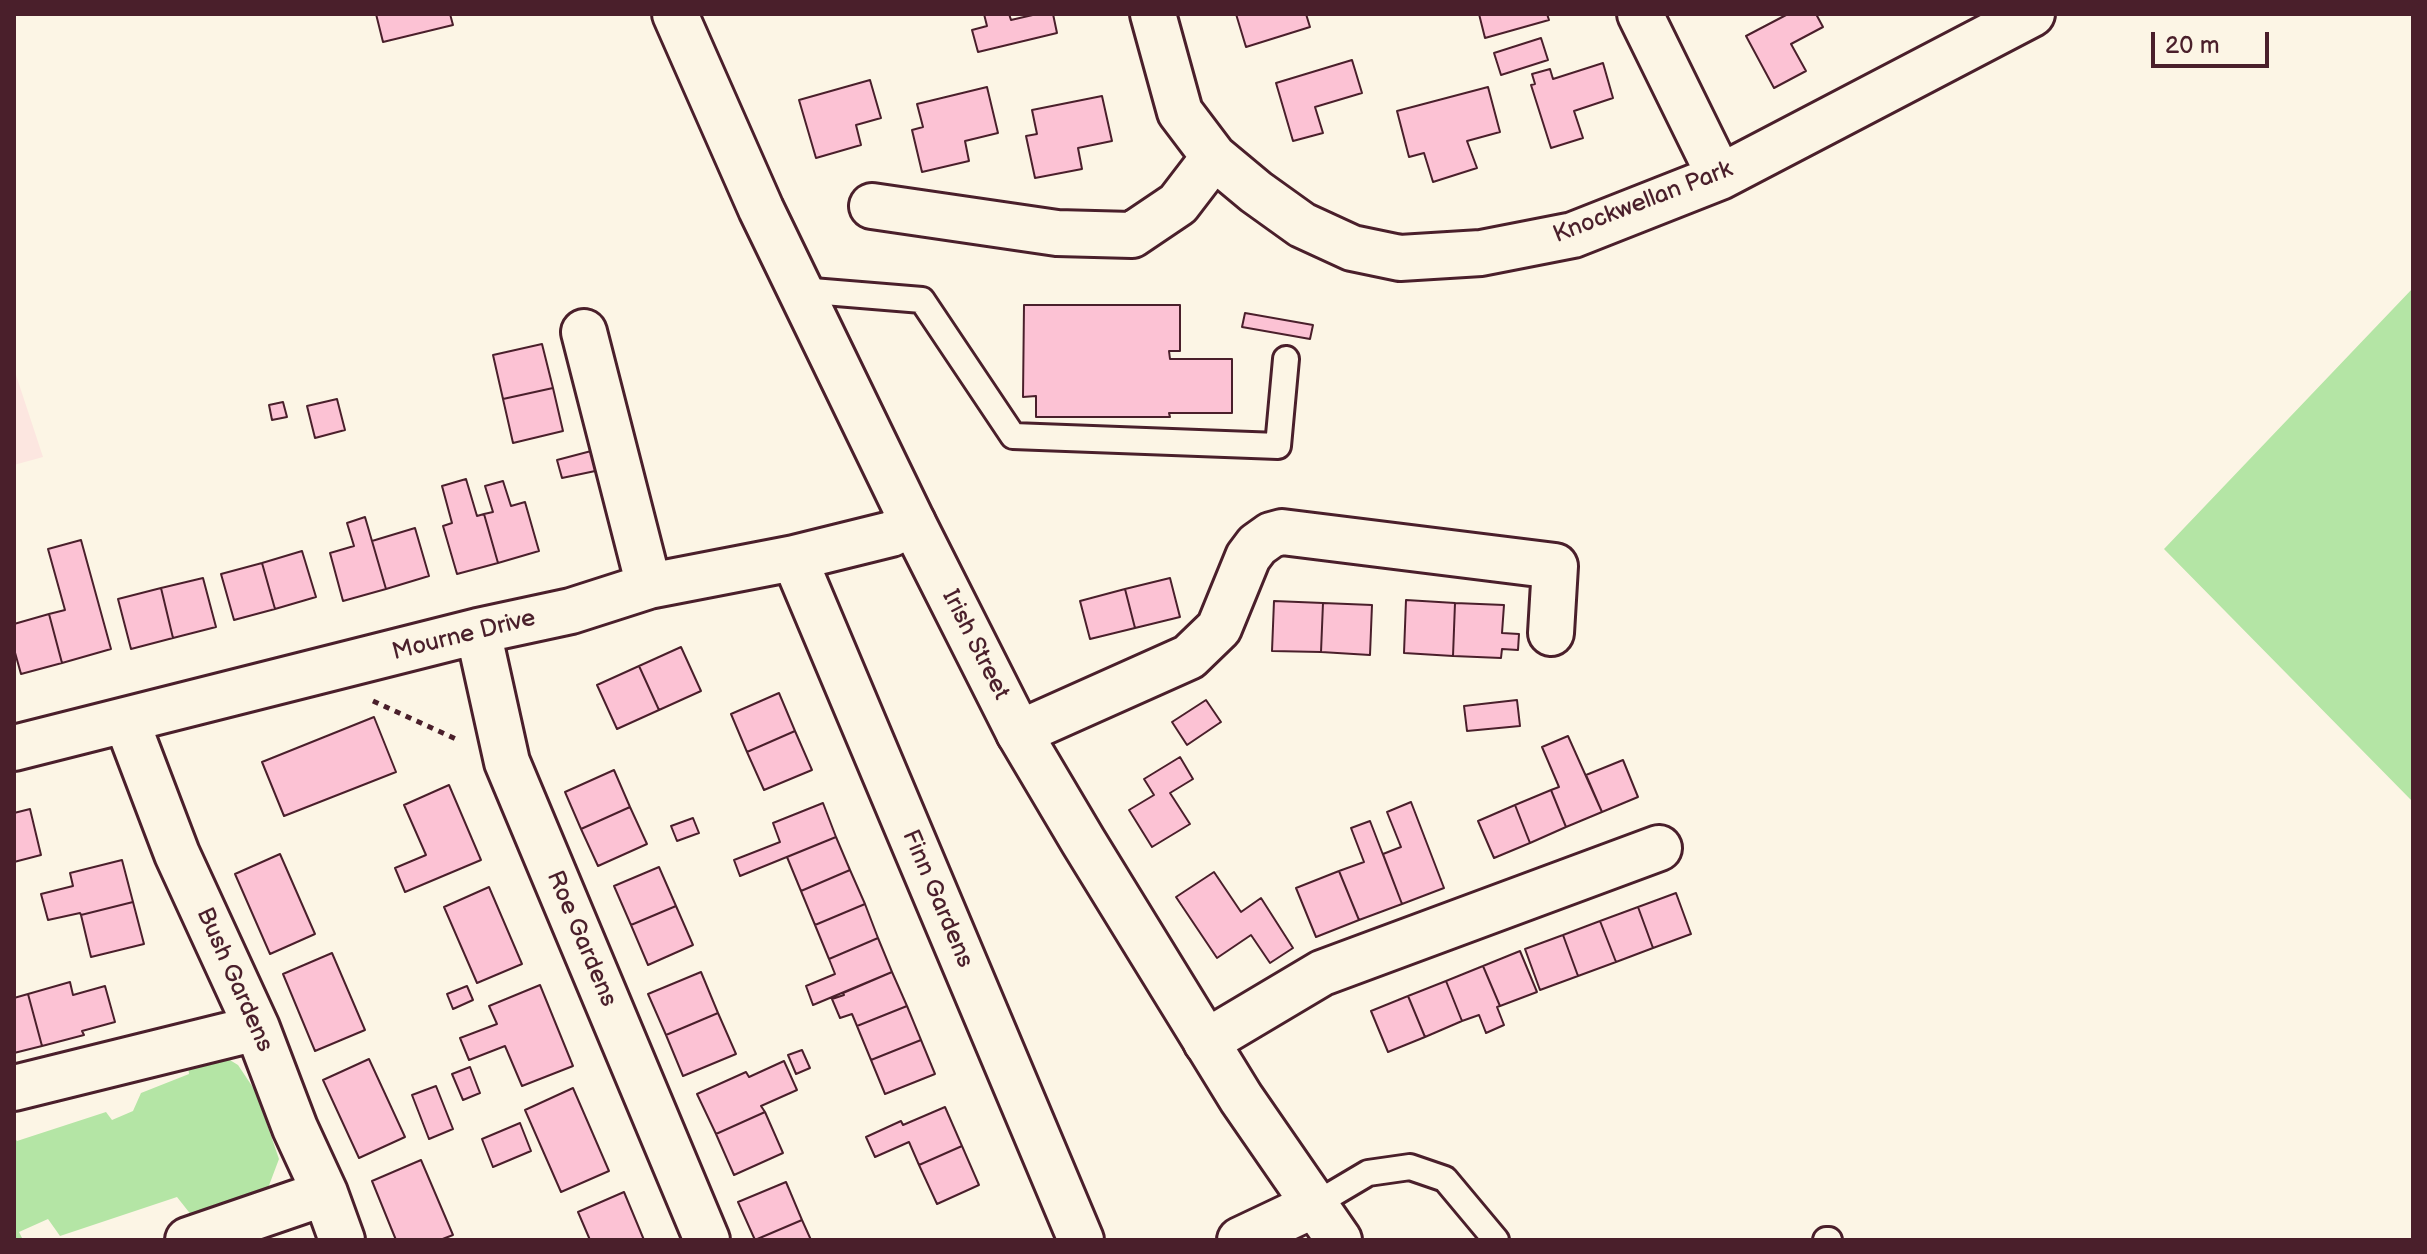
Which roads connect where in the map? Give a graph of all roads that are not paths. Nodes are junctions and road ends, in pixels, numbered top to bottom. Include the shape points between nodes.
1 (675, 14) edge
2 (1153, 14) edge
3 (1640, 14) edge
4 (2032, 14) edge
5 (1214, 157) junction
6 (1720, 177) junction
7 (872, 206) dead end
8 (800, 290) junction
9 (584, 332) dead end
10 (1286, 359) dead end
11 (913, 523) junction
12 (794, 558) junction
13 (649, 586) junction
14 (478, 631) junction
15 (1551, 633) dead end
16 (129, 720) junction
17 (1019, 733) junction
18 (14, 748) edge
19 (1659, 848) dead end
20 (257, 1028) junction
21 (1206, 1042) junction
22 (14, 1088) edge
23 (325, 1193) junction
24 (1314, 1205) junction
25 (188, 1240) edge
26 (342, 1240) edge
27 (707, 1240) edge
28 (1081, 1240) edge
29 (1240, 1240) edge
30 (1339, 1240) edge
31 (1496, 1240) edge

1 - 8 street, Irish Street
2 - 5 street, Knockwellan Park via 1180,112
3 - 6 street
4 - 6 street, Knockwellan Park
5 - 6 street, Knockwellan Park via 1302,225 1352,248 1400,258 1481,253 1573,235
5 - 7 street via 1178,204 1132,235 1057,233
8 - 10 lane via 922,300 1013,436 1278,446
8 - 11 street, Irish Street
9 - 13 street
11 - 12 street, Mourne Drive via 891,534
11 - 17 street, Irish Street
12 - 13 street, Mourne Drive
12 - 28 street, Finn Gardens
13 - 14 street, Mourne Drive via 571,611
14 - 16 street, Mourne Drive
14 - 27 street, Roe Gardens via 507,762
15 - 17 street via 1555,566 1282,532 1257,545 1248,557 1219,628 1189,657
16 - 18 street, Mourne Drive
16 - 20 street, Bush Gardens via 177,854
17 - 21 street, Irish Street
19 - 21 street via 1322,973
20 - 22 street
20 - 23 street, Bush Gardens
21 - 24 street, Irish Street
23 - 25 street
23 - 26 street, Bush Gardens
24 - 29 street
24 - 30 street, Irish Street
24 - 31 lane via 1368,1173 1410,1167 1445,1179

